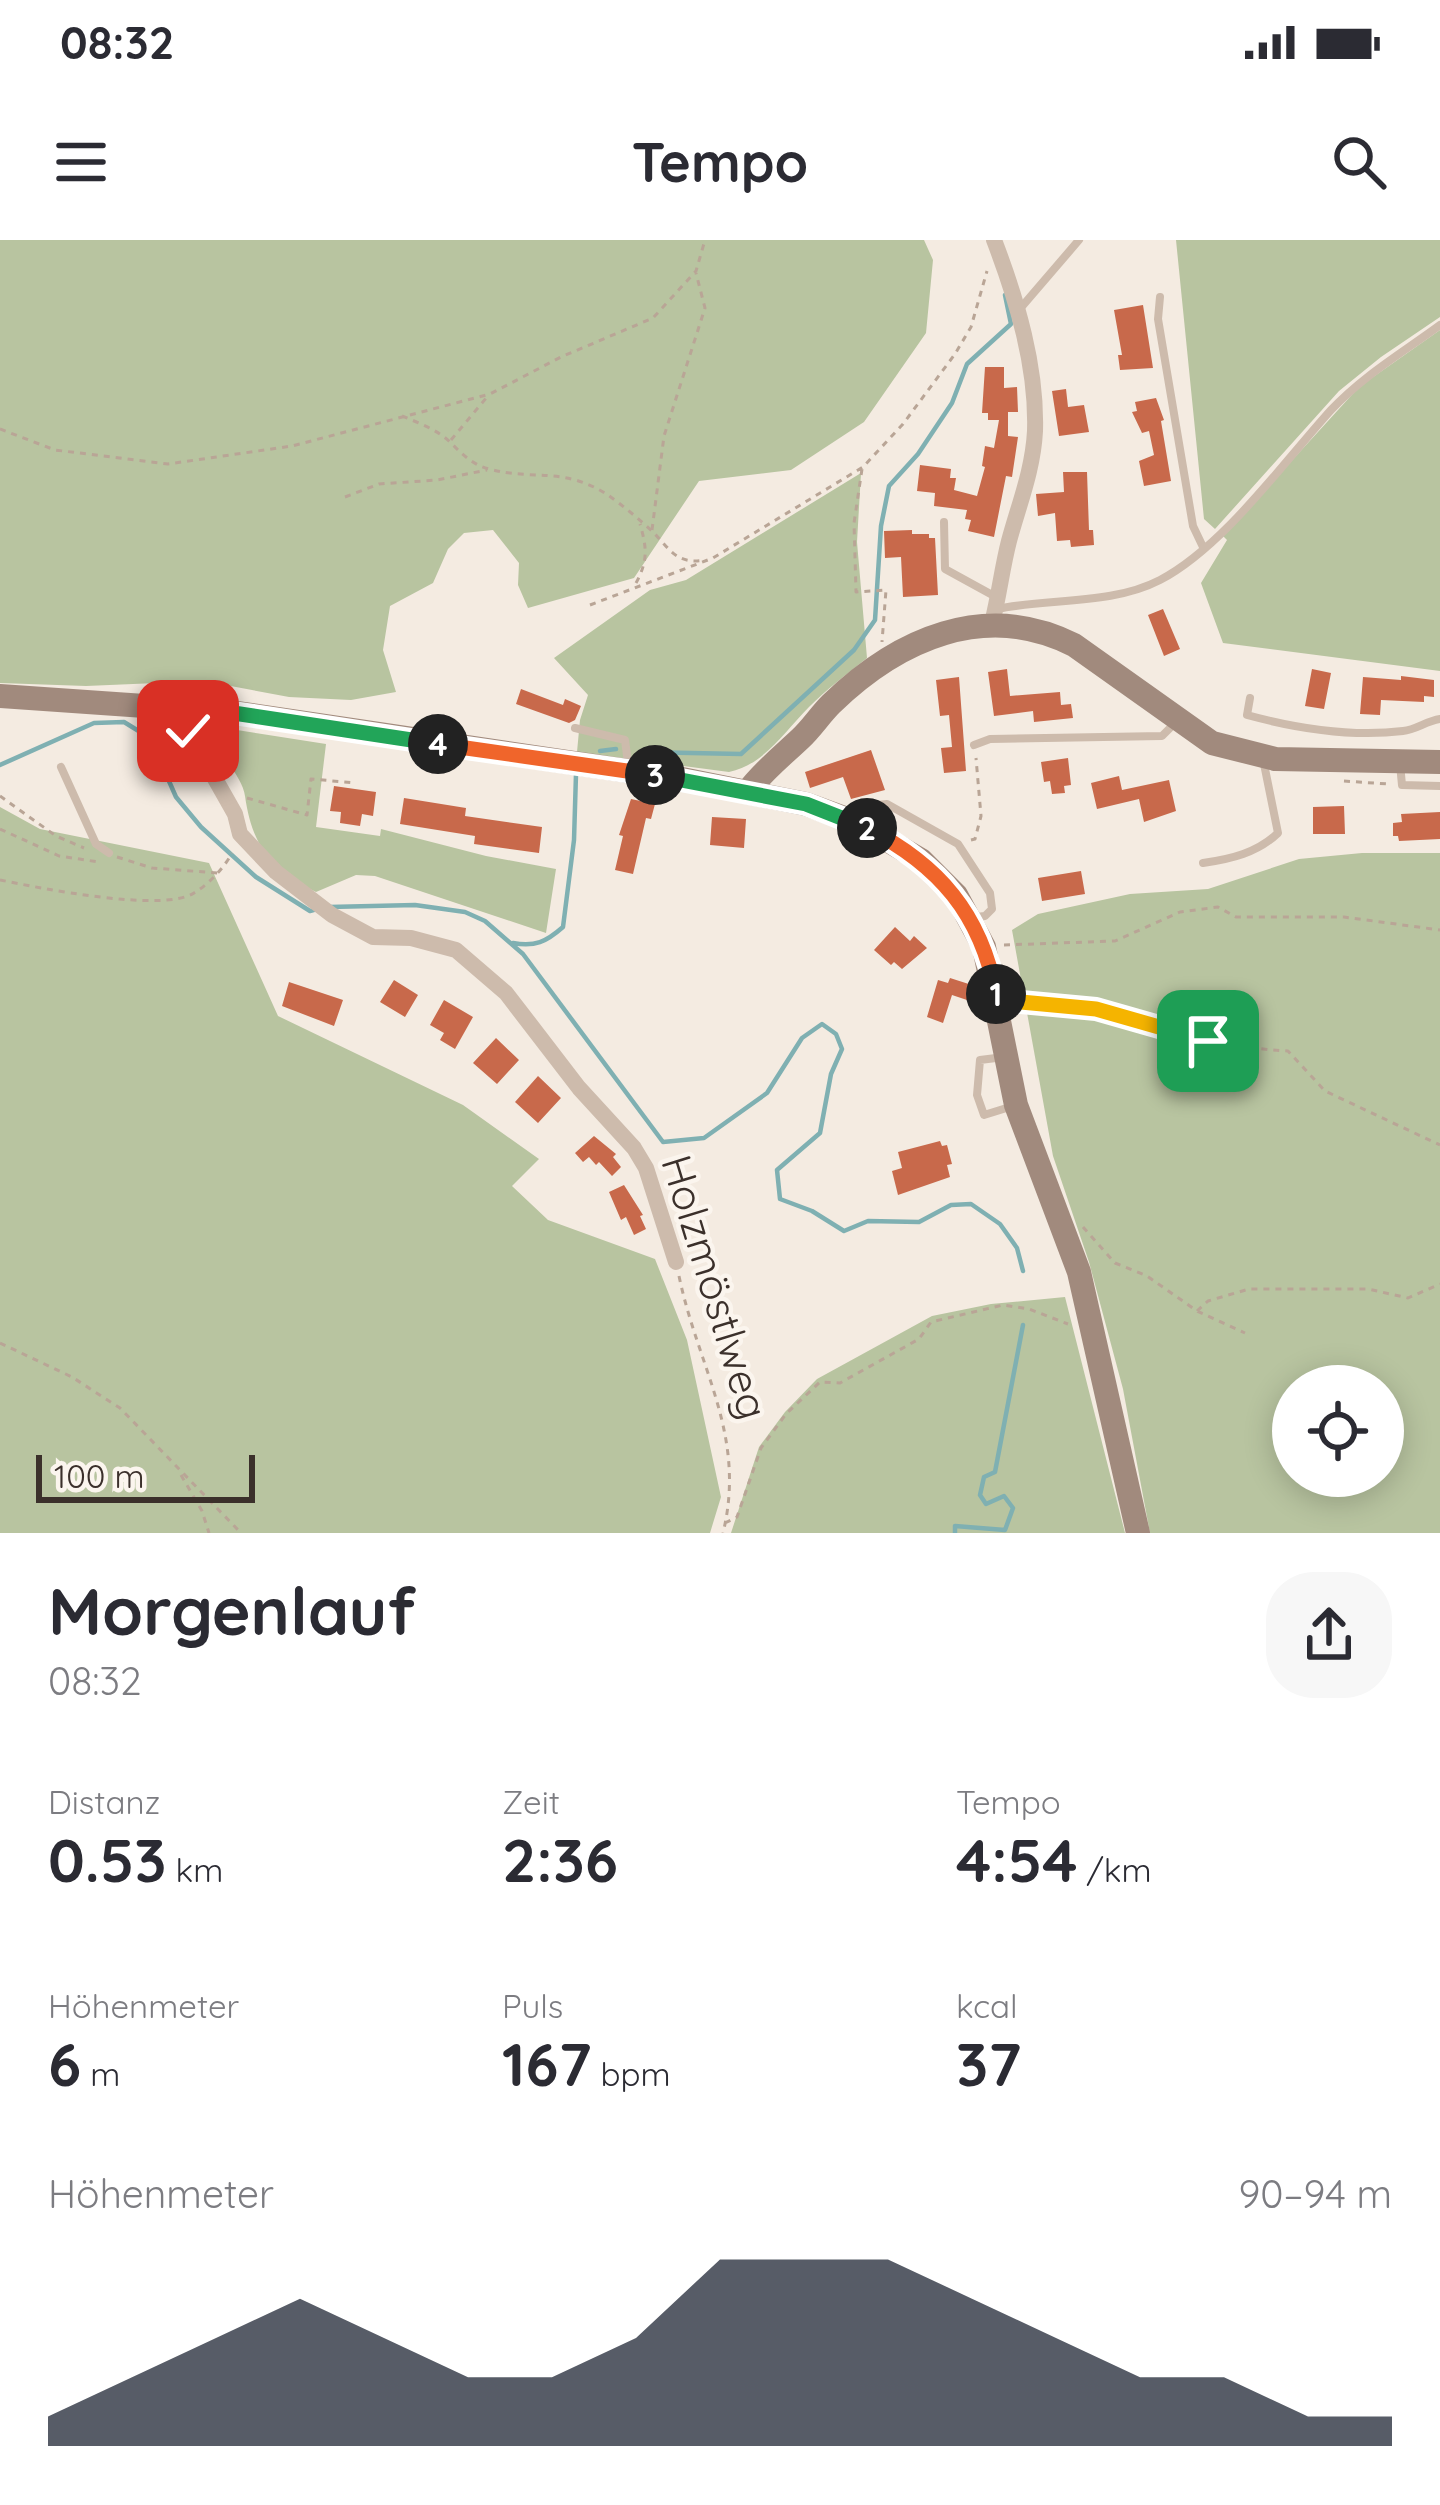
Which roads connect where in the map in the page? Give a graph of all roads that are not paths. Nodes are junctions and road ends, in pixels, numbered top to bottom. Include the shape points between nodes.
1 (1079, 240) edge
2 (997, 248) edge
3 (1160, 297) dead end
4 (1018, 311) junction
5 (1440, 325) edge
6 (944, 521) dead end
7 (1203, 547) junction
8 (995, 610) junction
9 (0, 696) edge
10 (1250, 698) dead end
11 (182, 707) junction
12 (1440, 719) edge
13 (1177, 721) junction
14 (574, 728) dead end
15 (798, 741) junction
16 (974, 745) road end
17 (1262, 756) junction
18 (1440, 762) edge
19 (1400, 763) junction
20 (61, 767) dead end
21 (627, 771) junction
22 (1440, 786) edge
23 (748, 791) junction
24 (781, 798) junction
25 (858, 824) junction
26 (109, 853) dead end
27 (1203, 863) dead end
28 (971, 918) junction
29 (1006, 1057) junction
30 (1016, 1105) junction
31 (676, 1262) road end
32 (1138, 1533) edge

1 - 4 lane
2 - 4 street
3 - 7 lane via 1193,526
4 - 8 street via 1035,435
5 - 7 lane via 1362,379
6 - 8 lane via 946,569
7 - 8 lane via 1160,580 1126,592
8 - 13 main road via 1074,645
8 - 15 main road via 883,661
9 - 11 main road
10 - 12 lane via 1247,715 1342,731 1408,731
11 - 21 main road
11 - 31 street, Holzmöstlweg via 240,835 276,872 374,937 456,950 506,993 634,1148
13 - 16 lane via 1162,736
13 - 17 main road via 1212,743
14 - 21 lane via 626,740
15 - 23 main road
15 - 24 main road
17 - 19 main road
17 - 27 lane via 1278,833 1246,853
18 - 19 main road
19 - 22 lane via 1402,785
20 - 26 lane via 96,844
21 - 23 main road
23 - 24 main road
24 - 25 main road
25 - 28 main road via 931,868
25 - 28 lane via 868,806 887,804 958,844 990,893 992,908
28 - 29 main road
29 - 30 main road
29 - 30 lane via 980,1060 977,1095 984,1115
30 - 32 main road via 1094,1328

